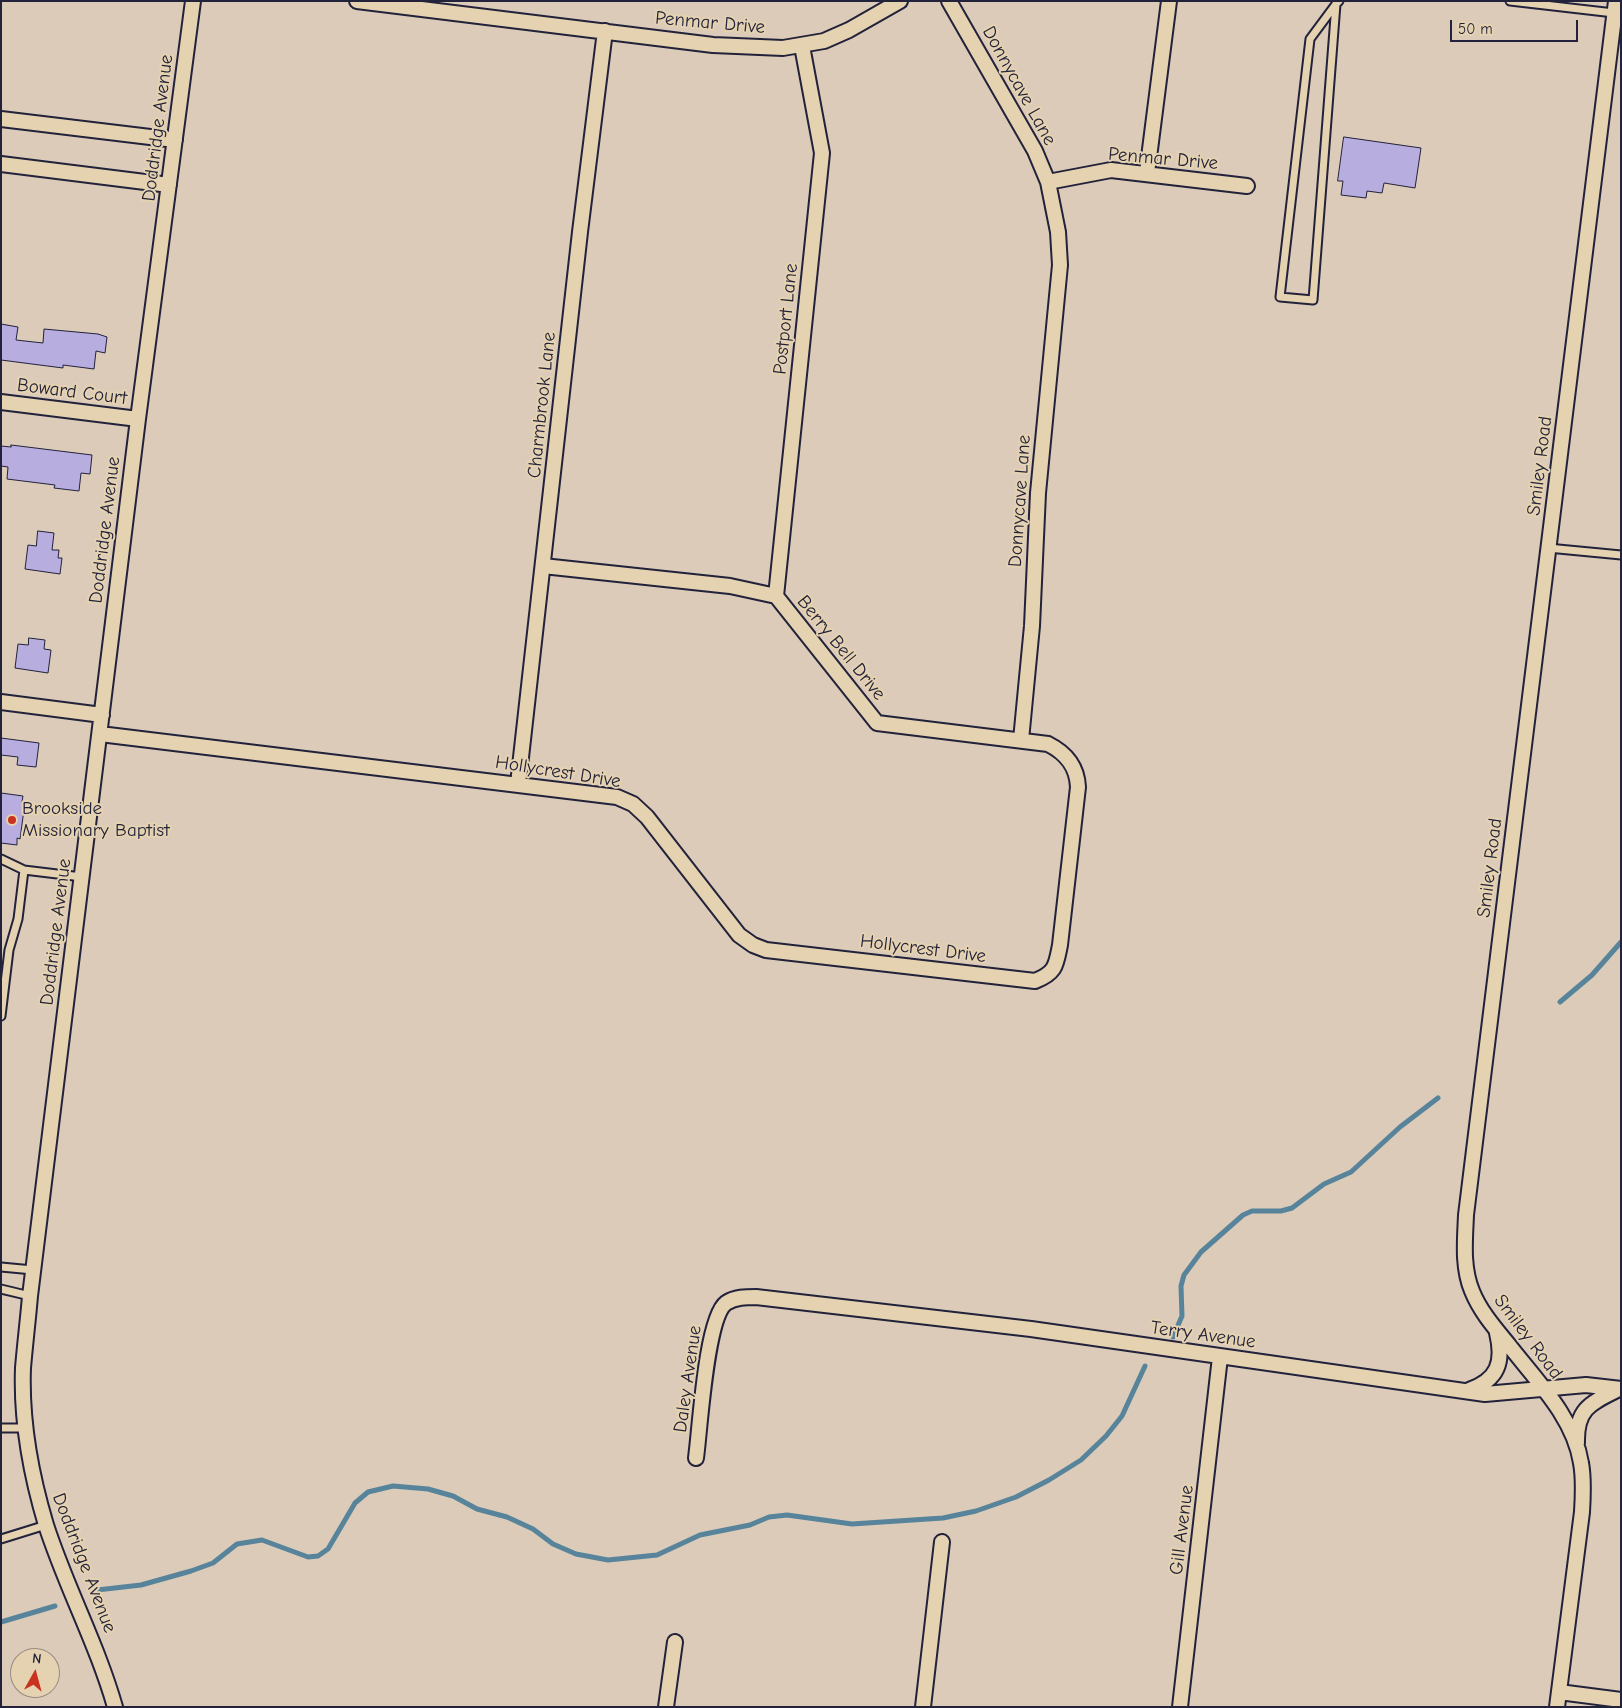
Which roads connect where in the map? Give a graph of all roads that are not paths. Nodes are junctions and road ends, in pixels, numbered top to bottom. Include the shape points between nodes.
1 (193, 1) edge
2 (357, 1) edge
3 (900, 1) edge
4 (949, 1) edge
5 (1169, 1) edge
6 (1510, 1) edge
7 (1337, 2) edge
8 (1615, 7) edge
9 (605, 31) junction
10 (802, 46) junction
11 (1614, 71) edge
12 (1, 119) edge
13 (175, 140) junction
14 (1, 164) edge
15 (1147, 173) junction
16 (1048, 182) junction
17 (169, 185) junction
18 (1247, 186) dead end
19 (1, 402) edge
20 (138, 419) junction
21 (1548, 548) junction
22 (1621, 555) edge
23 (543, 566) junction
24 (776, 596) junction
25 (1, 702) edge
26 (102, 715) junction
27 (100, 734) junction
28 (1021, 740) junction
29 (518, 784) junction
30 (1, 859) edge
31 (24, 870) junction
32 (82, 877) junction
33 (5, 949) edge
34 (1, 1016) edge
35 (1, 1268) edge
36 (33, 1270) junction
37 (1, 1289) edge
38 (30, 1296) junction
39 (780, 1298) joint
40 (1496, 1330) junction
41 (1220, 1357) junction
42 (1620, 1389) edge
43 (1544, 1390) junction
44 (1466, 1391) junction
45 (1, 1428) edge
46 (25, 1428) junction
47 (1577, 1448) junction
48 (696, 1458) dead end
49 (46, 1525) junction
50 (1, 1539) edge
51 (942, 1542) dead end
52 (675, 1642) dead end
53 (1559, 1692) junction
54 (1621, 1700) edge
55 (115, 1707) edge
56 (666, 1707) edge
57 (923, 1707) edge
58 (1180, 1707) edge
59 (1557, 1707) edge

1 - 13 street, Doddridge Avenue
2 - 9 street, Penmar Drive
3 - 10 street, Penmar Drive via 850,30
4 - 16 street, Donnycave Lane via 1035,151
5 - 15 street
6 - 8 lane
7 - 7 lane via 1310,39 1280,297 1312,300
8 - 11 street, Smiley Road
9 - 10 street, Penmar Drive via 712,45
9 - 23 street, Charmbrook Lane
10 - 24 street, Postport Lane via 822,153
11 - 21 street, Smiley Road
12 - 13 street
13 - 17 street, Doddridge Avenue
14 - 17 street
15 - 16 street, Penmar Drive via 1111,170
15 - 18 street, Penmar Drive
16 - 28 street, Donnycave Lane via 1058,232 1060,265 1038,493 1032,626
17 - 20 street, Doddridge Avenue
19 - 20 street, Boward Court
20 - 26 street, Doddridge Avenue
21 - 22 lane
21 - 40 street, Smiley Road via 1466,1215 1464,1257 1472,1290
23 - 24 street, Berry Bell Drive via 730,586
23 - 29 street, Charmbrook Lane
24 - 28 street, Berry Bell Drive via 877,723
25 - 26 street
26 - 27 street, Doddridge Avenue
27 - 29 street, Hollycrest Drive
27 - 32 street, Doddridge Avenue
28 - 29 street, Hollycrest Drive via 1048,744 1064,754 1074,767 1078,787 1060,945 1055,966 1048,976 1035,981 766,950 739,935 647,817 633,804 600,793
30 - 31 lane
31 - 32 lane
31 - 33 lane via 18,919
32 - 36 street, Doddridge Avenue
33 - 34 lane
35 - 36 lane
36 - 38 street, Doddridge Avenue
37 - 38 lane
38 - 46 street, Doddridge Avenue via 24,1367
39 - 41 street, Terry Avenue via 1031,1329
39 - 48 street, Daley Avenue via 739,1298 726,1304 717,1314 711,1335
40 - 43 street, Smiley Road
40 - 44 street via 1501,1348 1495,1372 1486,1384
41 - 44 street, Terry Avenue
41 - 58 street, Gill Avenue
42 - 43 street, Terry Avenue via 1586,1385
42 - 47 street via 1588,1404 1576,1426
43 - 44 street, Terry Avenue via 1485,1394
43 - 47 street, Smiley Road via 1561,1414
45 - 46 lane
46 - 49 street, Doddridge Avenue
47 - 53 street, Smiley Road via 1581,1462 1582,1512
49 - 50 lane
49 - 55 street, Doddridge Avenue via 97,1651
51 - 57 street
52 - 56 street
53 - 54 street
53 - 59 street, Smiley Road

